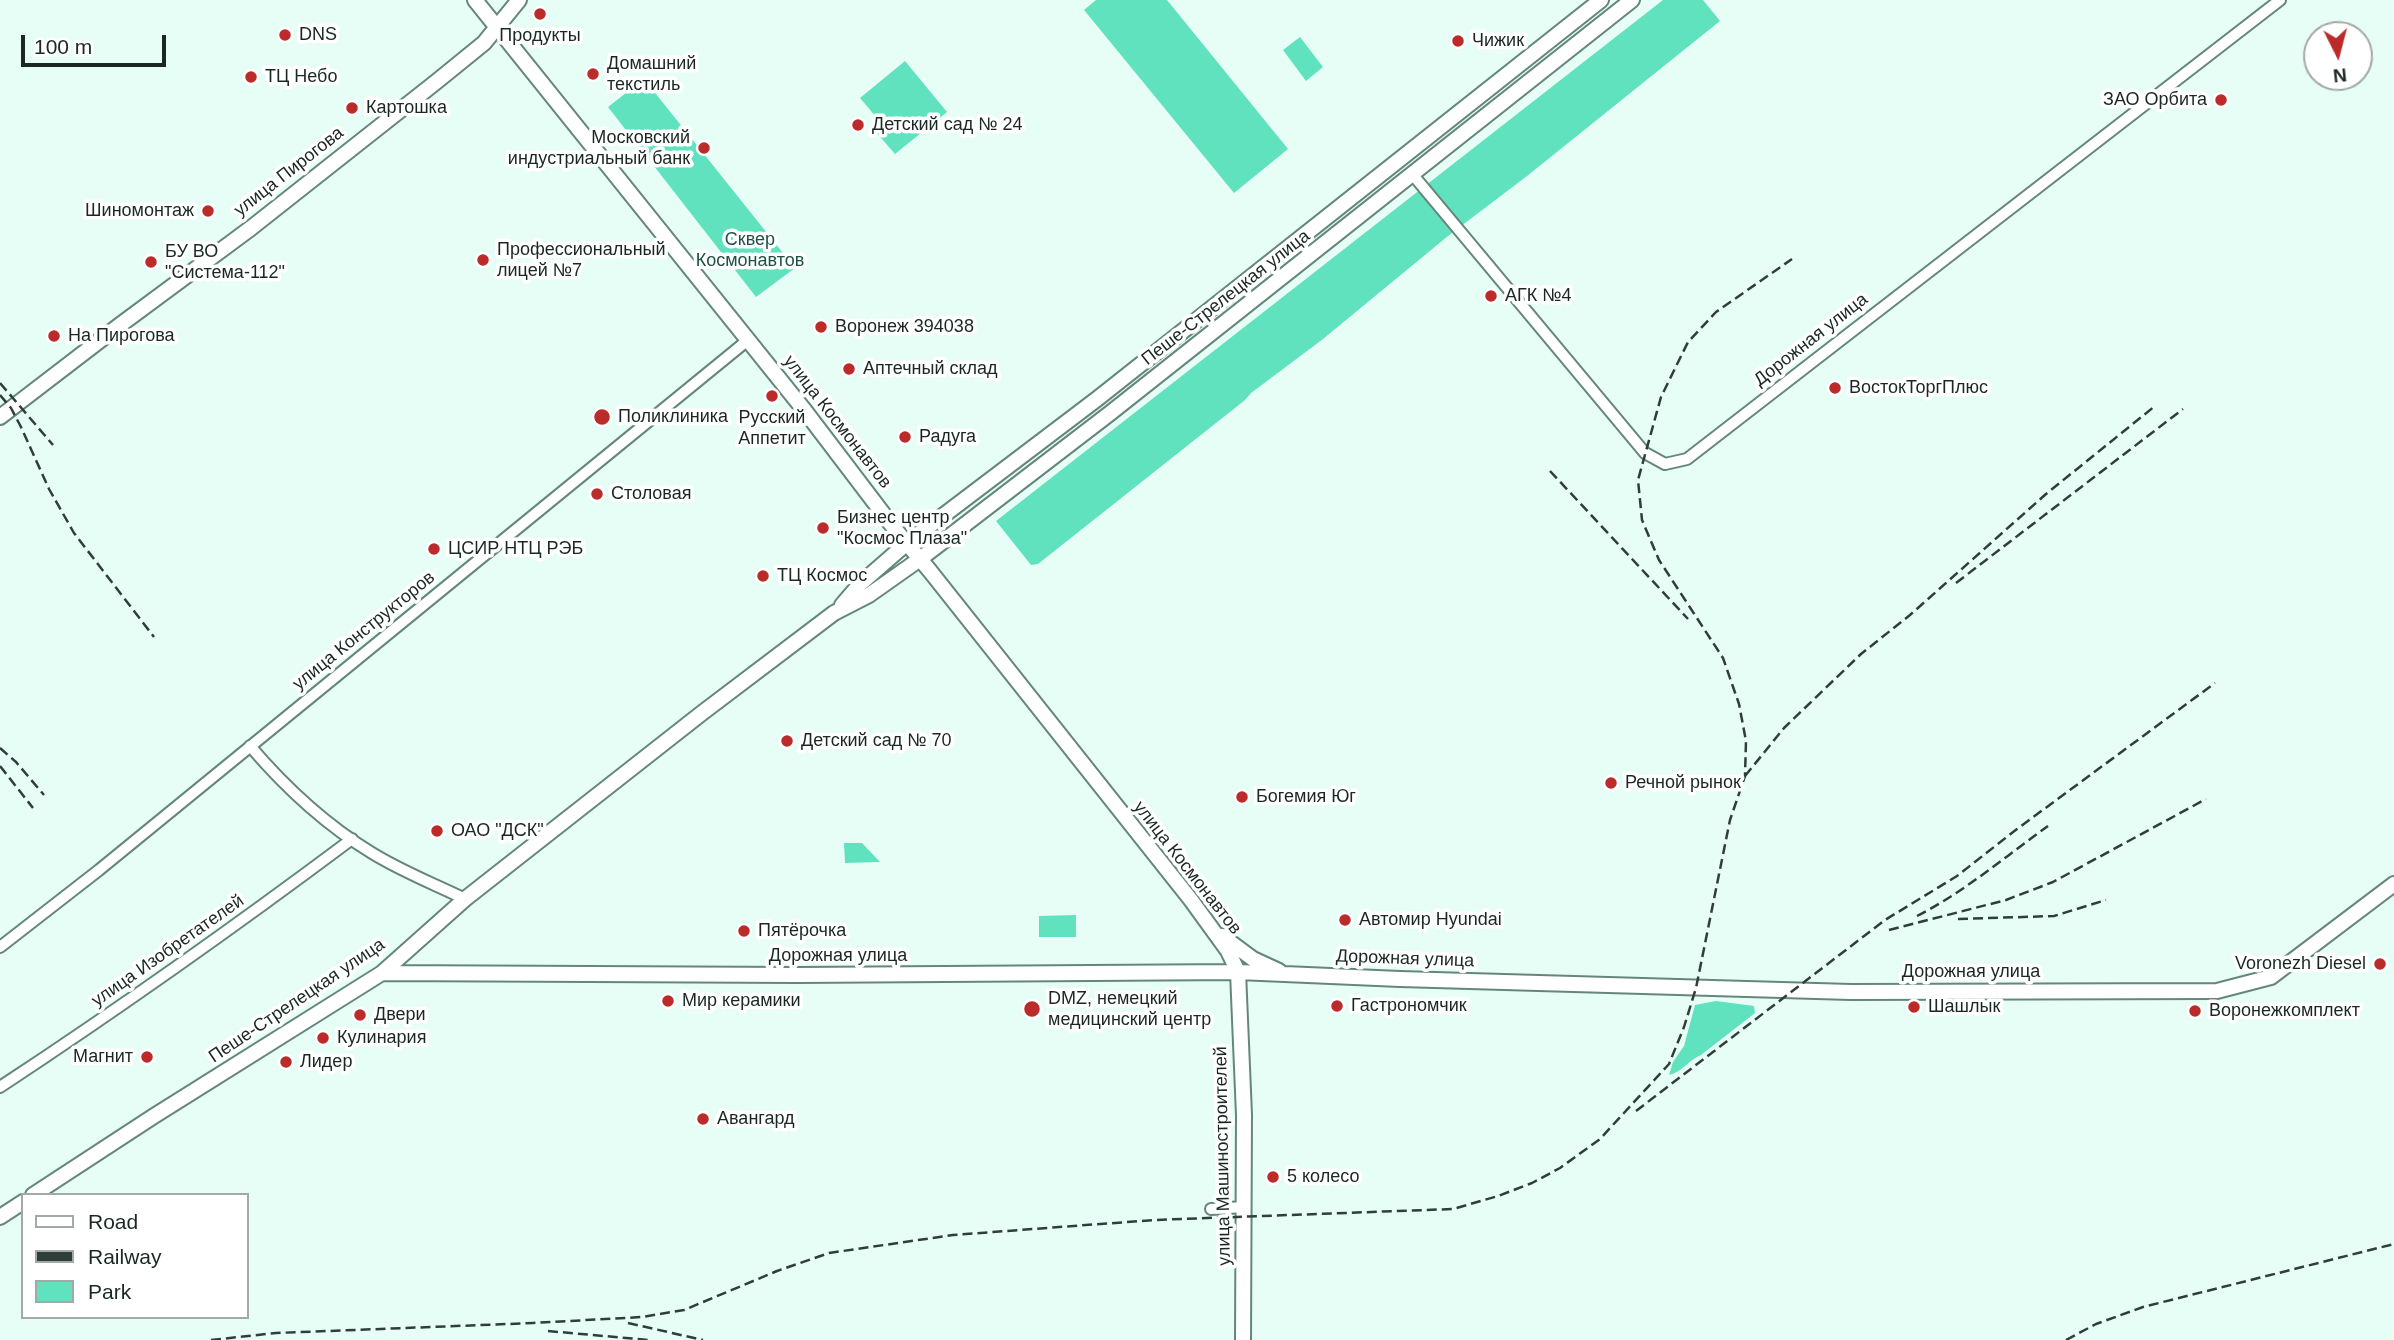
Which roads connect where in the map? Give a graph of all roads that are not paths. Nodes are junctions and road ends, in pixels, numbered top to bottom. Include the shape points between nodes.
1 (475, 0) edge
2 (519, 0) edge
3 (1601, 0) edge
4 (1632, 0) edge
5 (2280, 0) edge
6 (496, 27) junction
7 (1413, 174) junction
8 (748, 340) junction
9 (0, 416) edge
10 (906, 543) junction
11 (920, 559) junction
12 (834, 613) junction
13 (250, 746) junction
14 (352, 839) junction
15 (2394, 884) edge
16 (465, 900) junction
17 (1212, 927) junction
18 (0, 947) edge
19 (382, 972) junction
20 (1238, 972) junction
21 (1286, 974) junction
22 (0, 1087) edge
23 (36, 1193) edge
24 (21, 1203) edge
25 (1245, 1207) junction
26 (1211, 1209) dead end
27 (0, 1217) edge
28 (1243, 1340) edge

1 - 6 street, улица Космонавтов
2 - 6 street, улица Пирогова
3 - 10 street, Пеше-Стрелецкая улица
4 - 7 street, Пеше-Стрелецкая улица
5 - 7 street, Дорожная улица via 1687,459 1665,464 1645,453
6 - 8 street, улица Космонавтов
6 - 9 street, улица Пирогова via 484,43 251,228
7 - 11 street, Пеше-Стрелецкая улица
8 - 10 street, улица Космонавтов
8 - 13 street, улица Конструкторов
10 - 11 street, улица Космонавтов
10 - 12 street, Пеше-Стрелецкая улица
11 - 12 street, Пеше-Стрелецкая улица
11 - 17 street, улица Космонавтов
12 - 16 street, Пеше-Стрелецкая улица
13 - 14 street via 298,796
13 - 18 street, улица Конструкторов
14 - 16 street
14 - 22 street, улица Изобретателей via 87,1030
15 - 21 street, Дорожная улица via 2271,977 2217,991 1851,992
16 - 19 street, Пеше-Стрелецкая улица
17 - 20 street, улица Космонавтов
17 - 21 street via 1253,959
19 - 20 street, Дорожная улица
19 - 23 street, Пеше-Стрелецкая улица
20 - 21 street, Дорожная улица
20 - 25 street, улица Машиностроителей
24 - 27 street
25 - 26 street
25 - 28 street, улица Машиностроителей

